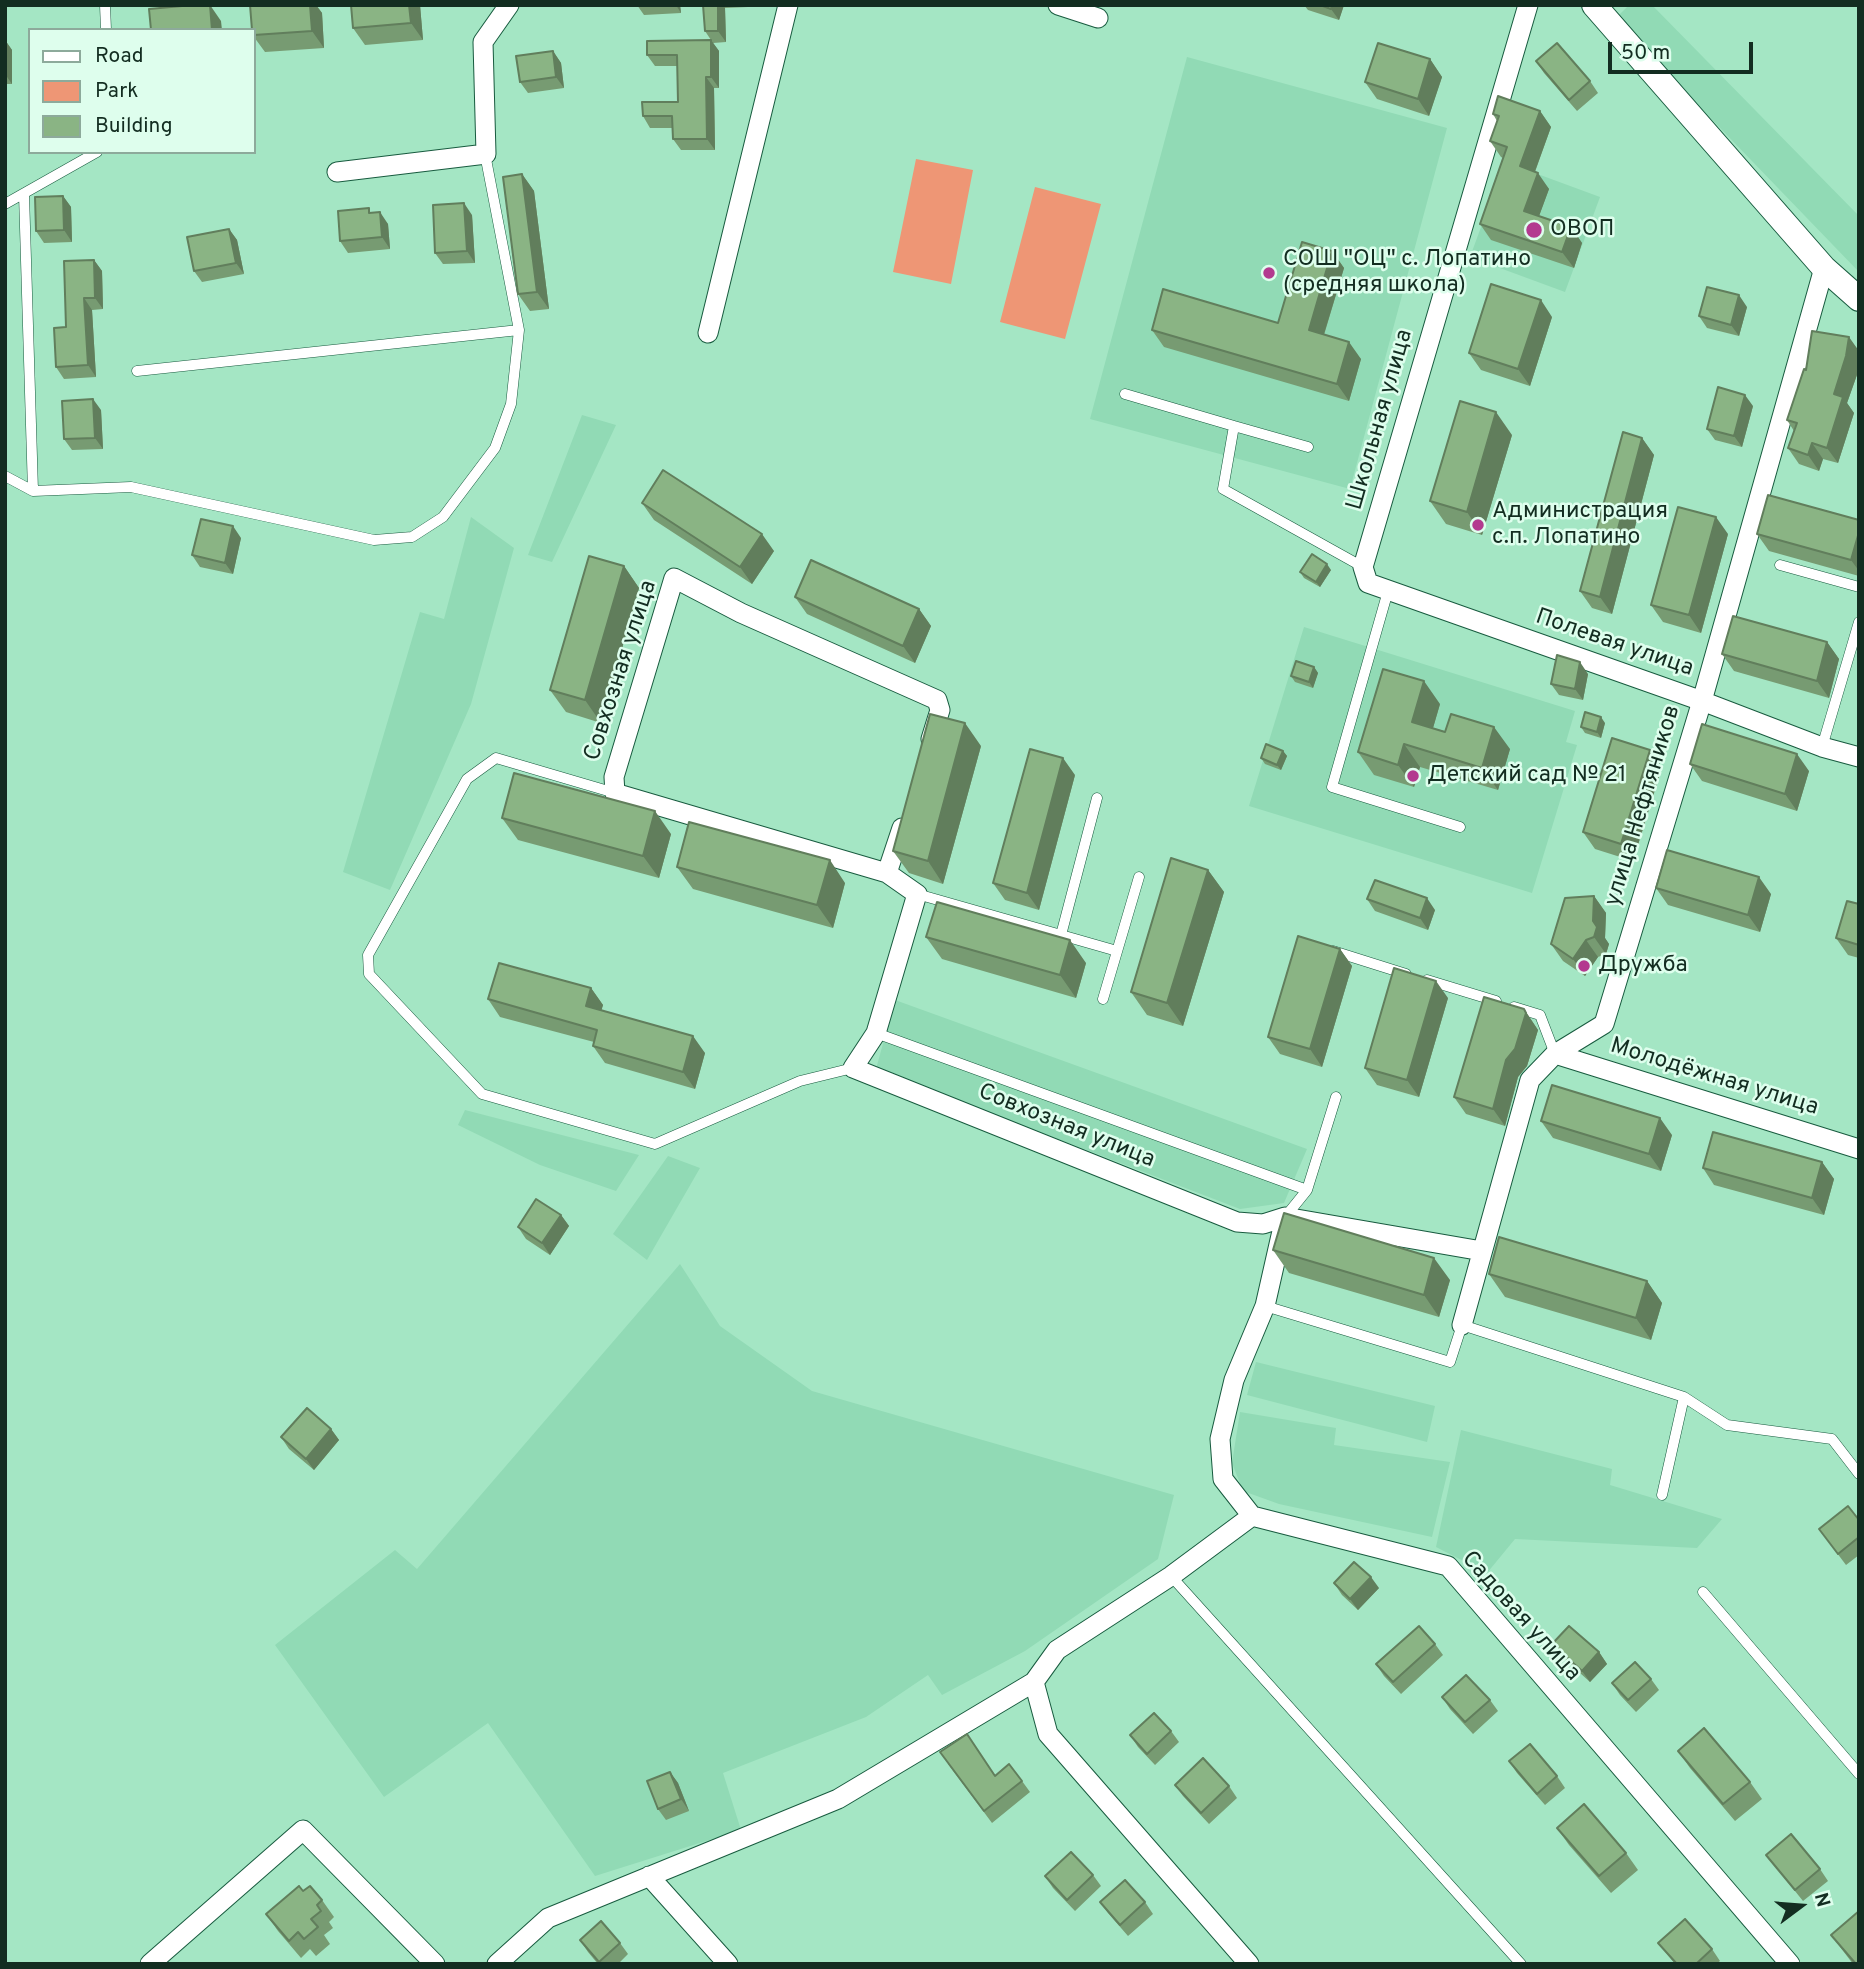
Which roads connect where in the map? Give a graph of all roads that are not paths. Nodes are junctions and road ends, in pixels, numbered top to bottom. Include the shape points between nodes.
1 (105, 5) edge
2 (509, 5) edge
3 (788, 5) edge
4 (1058, 5) edge
5 (1528, 5) edge
6 (1594, 5) edge
7 (1098, 11) edge
8 (106, 28) edge
9 (94, 154) edge
10 (485, 154) junction
11 (337, 172) dead end
12 (24, 194) junction
13 (5, 204) edge
14 (1824, 268) junction
15 (1859, 299) edge
16 (519, 330) junction
17 (708, 333) dead end
18 (137, 371) dead end
19 (1125, 394) dead end
20 (1234, 426) junction
21 (1308, 447) dead end
22 (5, 476) edge
23 (33, 491) junction
24 (1780, 565) dead end
25 (1363, 567) junction
26 (1859, 587) edge
27 (1388, 591) junction
28 (1859, 622) edge
29 (1702, 701) junction
30 (1822, 747) junction
31 (1859, 757) edge
32 (924, 760) edge
33 (615, 793) junction
34 (1097, 798) dead end
35 (908, 810) edge
36 (1460, 827) dead end
37 (887, 873) junction
38 (1139, 877) dead end
39 (917, 894) junction
40 (1061, 935) junction
41 (1319, 947) edge
42 (1117, 951) junction
43 (1103, 999) dead end
44 (876, 1033) junction
45 (1555, 1054) junction
46 (853, 1068) junction
47 (1336, 1097) dead end
48 (1859, 1149) edge
49 (1307, 1190) junction
50 (1286, 1217) junction
51 (1482, 1251) junction
52 (1265, 1306) junction
53 (1462, 1325) junction
54 (1684, 1397) junction
55 (1859, 1474) edge
56 (1662, 1495) dead end
57 (1252, 1516) junction
58 (1171, 1576) junction
59 (1703, 1592) dead end
60 (1034, 1682) junction
61 (1859, 1774) edge
62 (649, 1876) junction
63 (150, 1964) edge
64 (435, 1964) edge
65 (497, 1964) edge
66 (728, 1964) edge
67 (1249, 1964) edge
68 (1521, 1964) edge
69 (1790, 1964) edge

1 - 8 lane
2 - 10 street via 483,42
3 - 17 street
4 - 7 street
5 - 25 street, Школьная улица
6 - 14 street
9 - 12 lane
10 - 11 street
10 - 16 lane
12 - 13 lane
12 - 23 lane
14 - 15 street
14 - 29 street, улица Нефтяников
16 - 18 lane
16 - 23 lane via 511,404 495,448 443,517 412,537 374,540 131,487
19 - 20 lane
20 - 21 lane
20 - 25 lane via 1223,489
22 - 23 lane
24 - 26 lane
25 - 27 street, Полевая улица via 1367,583
27 - 29 street, Полевая улица
27 - 36 lane via 1332,788
28 - 30 lane
29 - 30 street, Полевая улица
29 - 45 street, улица Нефтяников via 1604,1024
30 - 31 street, Полевая улица
32 - 33 street, Совхозная улица via 940,710 937,700 741,613 674,578 614,777
33 - 37 street, Совхозная улица
33 - 46 lane via 496,758 467,779 368,955 369,974 482,1094 655,1144 800,1081
34 - 40 lane
35 - 37 street
37 - 39 street, Совхозная улица
38 - 42 lane
39 - 40 lane
39 - 44 street
40 - 42 lane
41 - 45 lane via 1540,1015
42 - 43 lane
44 - 46 street
44 - 49 lane
45 - 48 street, Молодёжная улица
45 - 51 street, улица Нефтяников via 1530,1080
46 - 50 street, Совхозная улица via 1237,1222 1263,1224
47 - 49 lane
49 - 50 lane
50 - 51 street, Совхозная улица
50 - 52 street
51 - 53 street, улица Нефтяников
52 - 53 lane via 1450,1362
52 - 57 street via 1234,1380 1220,1439 1223,1479
53 - 54 lane
54 - 55 lane via 1727,1425 1832,1439
54 - 56 lane
57 - 58 street
57 - 69 street, Садовая улица via 1448,1566
58 - 60 street via 1057,1650
58 - 68 lane
59 - 61 lane
60 - 62 street via 838,1799
60 - 67 street via 1048,1734
62 - 65 street via 548,1918
62 - 66 street
63 - 64 street via 303,1829

